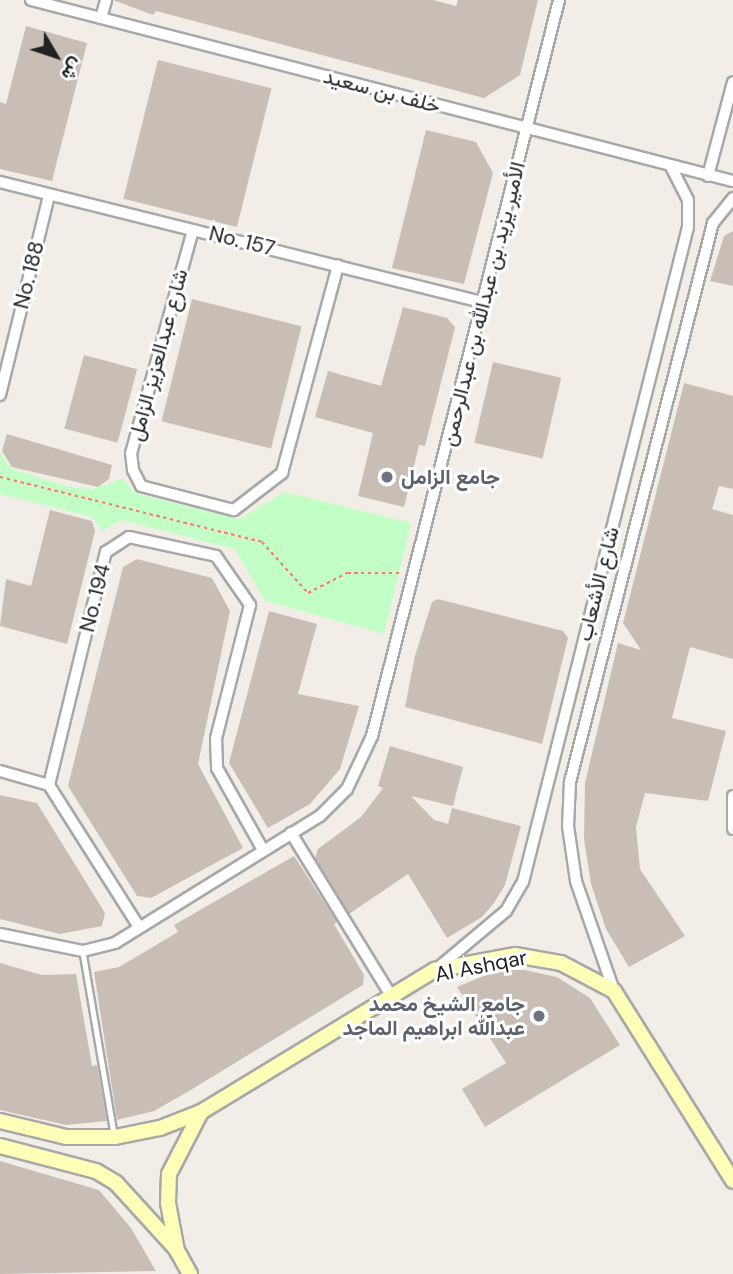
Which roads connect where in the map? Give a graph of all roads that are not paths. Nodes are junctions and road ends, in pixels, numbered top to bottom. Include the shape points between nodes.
1 (31, 0) edge
2 (106, 0) edge
3 (559, 0) edge
4 (101, 18) junction
5 (733, 82) edge
6 (528, 129) junction
7 (671, 167) junction
8 (708, 176) junction
9 (733, 181) edge
10 (0, 182) edge
11 (49, 195) junction
12 (733, 198) edge
13 (193, 230) junction
14 (338, 265) junction
15 (483, 302) junction
16 (0, 395) edge
17 (0, 771) edge
18 (49, 785) junction
19 (733, 796) edge
20 (733, 829) edge
21 (291, 833) junction
22 (263, 850) junction
23 (139, 926) junction
24 (0, 934) edge
25 (83, 951) junction
26 (435, 970) junction
27 (614, 991) junction
28 (392, 997) junction
29 (201, 1112) junction
30 (0, 1121) edge
31 (115, 1137) junction
32 (0, 1146) edge
33 (733, 1181) edge
34 (177, 1251) junction
35 (190, 1274) edge

1 - 4 street, خلف بن سعيد
2 - 4 street
3 - 6 street, الأمير يزيد بن عبدالله بن عبدالرحمن
4 - 6 street, خلف بن سعيد
5 - 8 street
6 - 7 street, خلف بن سعيد
6 - 15 street, الأمير يزيد بن عبدالله بن عبدالرحمن
7 - 8 street, خلف بن سعيد
7 - 26 street, شارع الأشعاب via 688,200 688,228 523,882 506,911
8 - 9 street, خلف بن سعيد
10 - 11 street, No. 157
11 - 13 street, No. 157
11 - 16 street, No. 188
12 - 27 street, شارع الأشعاب via 713,223 570,782 568,826 576,881
13 - 14 street, No. 157
13 - 14 street, شارع عبدالعزيز الزامل via 131,453 133,470 141,486 234,510 282,473
14 - 15 street, No. 157
15 - 21 street, الأمير يزيد بن عبدالله بن عبدالرحمن via 362,763 347,789 320,816
17 - 18 street
18 - 22 street, No. 194 via 106,552 129,537 216,556 250,605 216,738 217,768
18 - 23 street
19 - 20 street
21 - 22 street, الأمير يزيد بن عبدالله بن عبدالرحمن
21 - 28 street
22 - 23 street, الأمير يزيد بن عبدالله بن عبدالرحمن
23 - 25 street, الأمير يزيد بن عبدالله بن عبدالرحمن via 115,943
24 - 25 street, الأمير يزيد بن عبدالله بن عبدالرحمن
25 - 31 lane
26 - 27 street, Al Ashqar via 515,955 540,956
26 - 28 street, Al Ashqar
27 - 33 street
28 - 29 street, Al Ashqar
29 - 31 street, Al Ashqar via 160,1128
29 - 34 street via 169,1174 168,1203
30 - 31 street, Al Ashqar via 66,1137
32 - 34 street via 96,1171 116,1183
34 - 35 street

